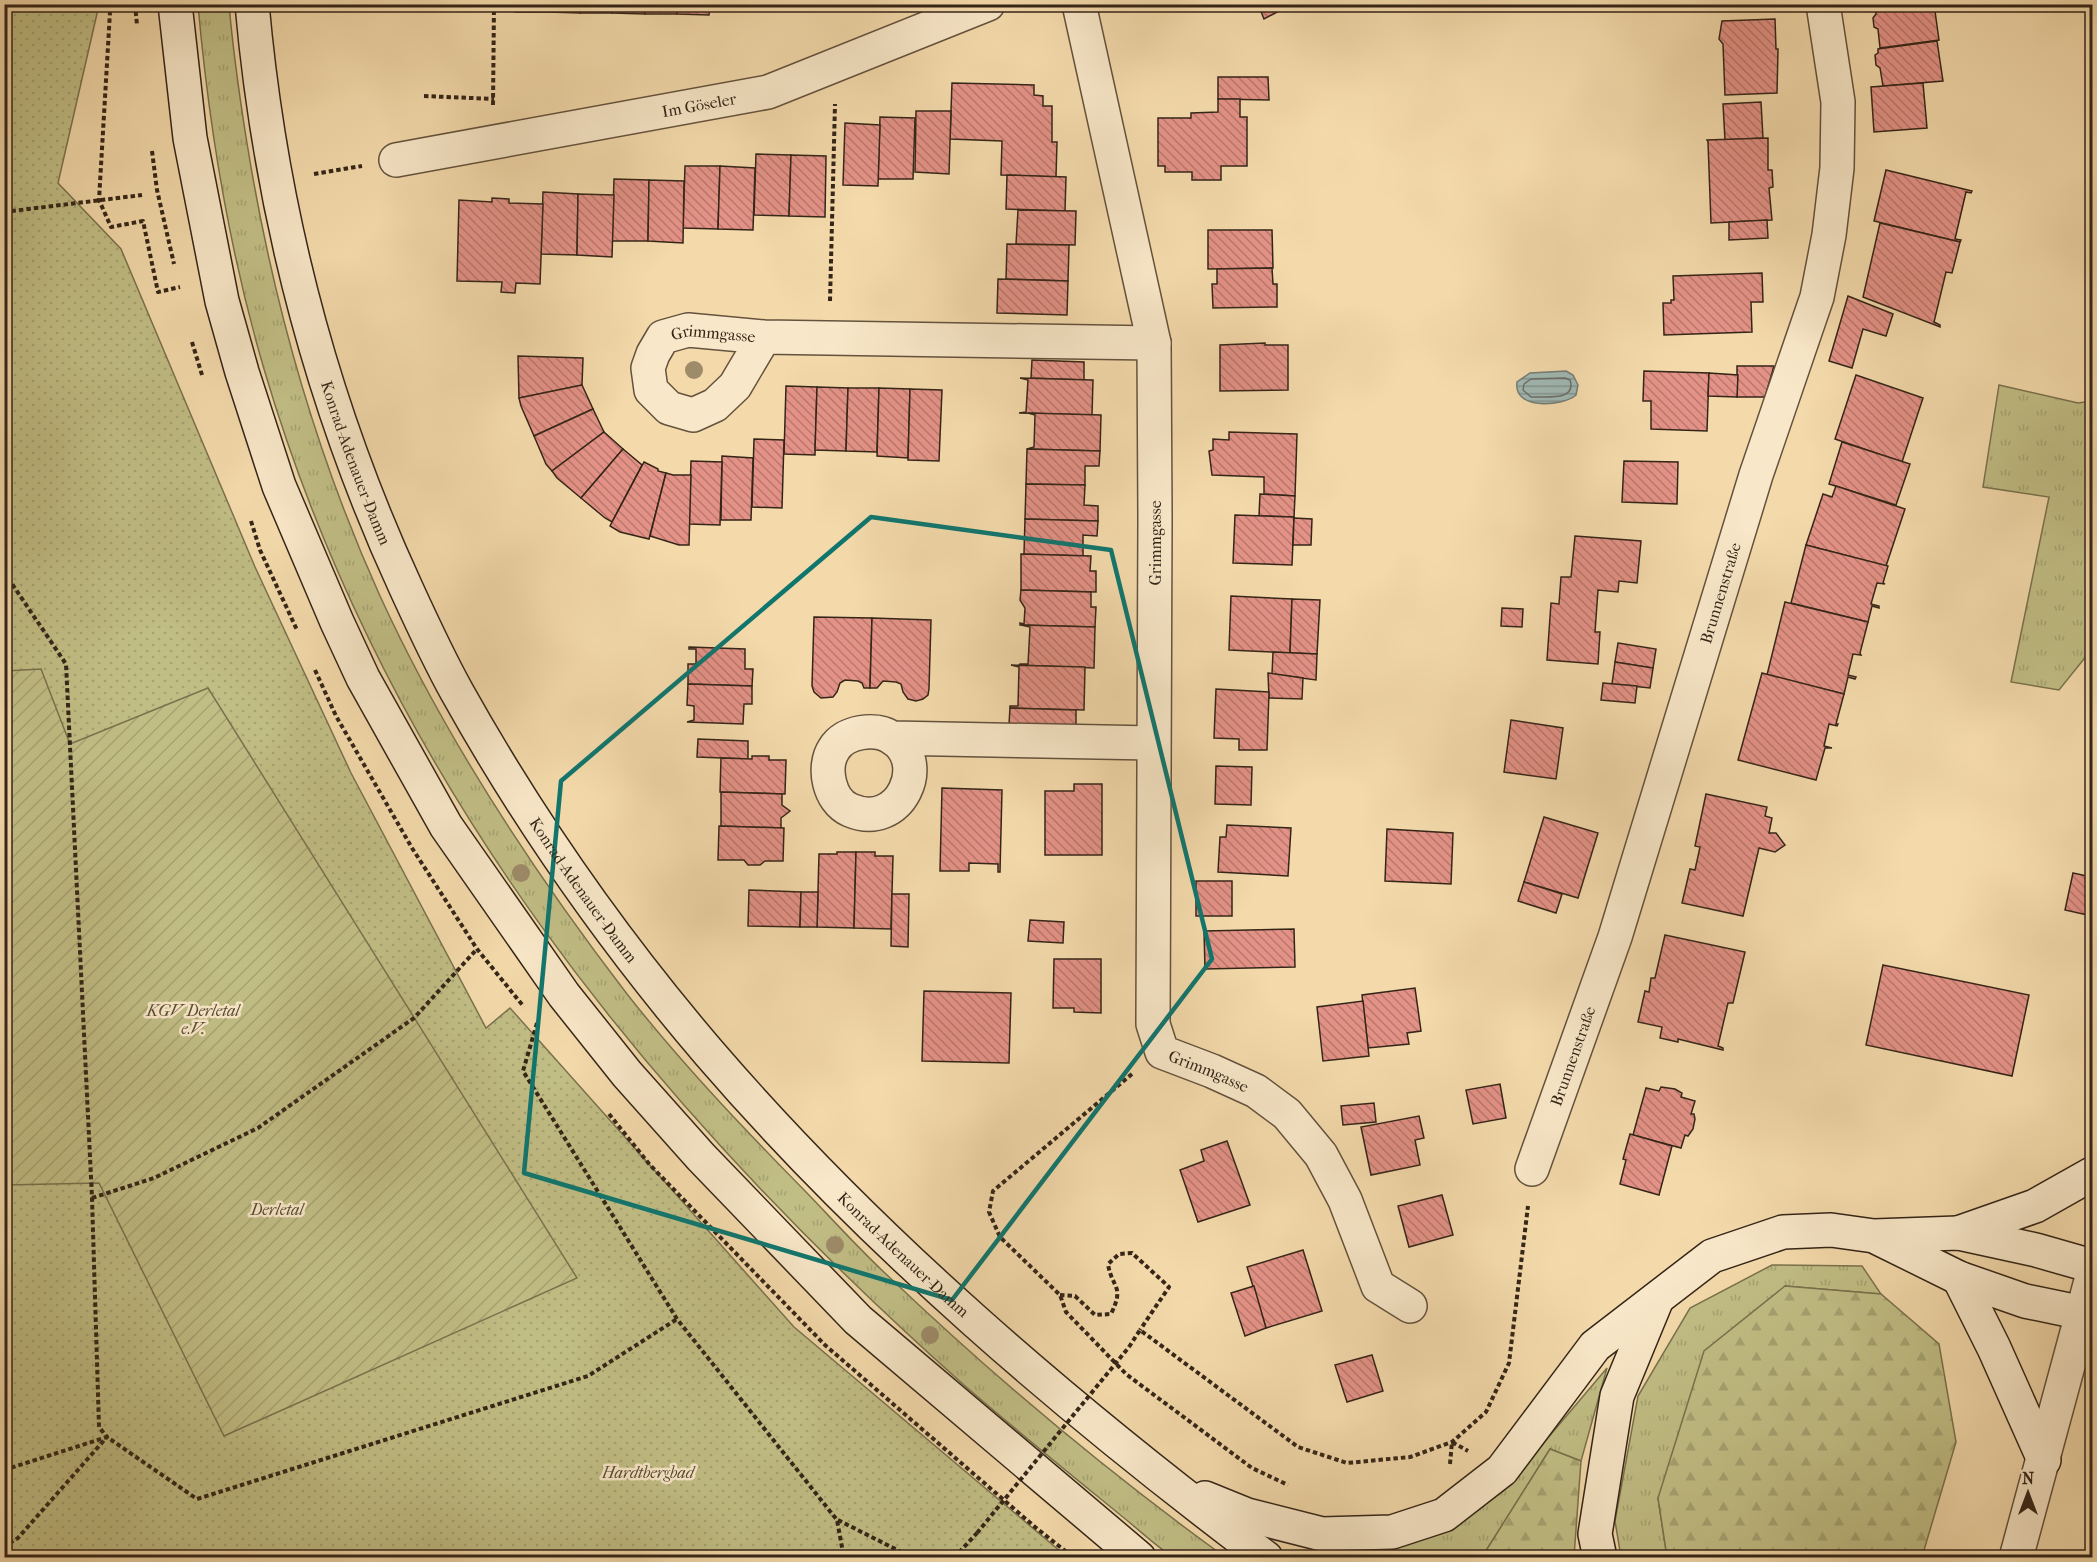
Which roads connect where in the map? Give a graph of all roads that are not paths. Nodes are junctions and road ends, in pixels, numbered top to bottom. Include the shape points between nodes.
1 (175, 4) edge
2 (252, 4) edge
3 (988, 4) edge
4 (1078, 4) edge
5 (1823, 4) edge
6 (396, 160) road end
7 (764, 337) dead end
8 (1154, 343) junction
9 (892, 738) dead end
10 (1153, 743) junction
11 (1532, 1169) road end
12 (2092, 1174) edge
13 (1958, 1233) junction
14 (1874, 1236) junction
15 (2092, 1266) edge
16 (2092, 1277) edge
17 (1959, 1278) junction
18 (1658, 1298) junction
19 (1410, 1306) dead end
20 (2083, 1313) junction
21 (2044, 1460) junction
22 (1168, 1484) junction
23 (1139, 1557) edge
24 (1266, 1557) edge
25 (1600, 1557) edge
26 (2016, 1557) edge

1 - 23 main road via 190,138 222,301 279,486 363,678 446,826 564,995 701,1157 858,1320
2 - 22 main road, Konrad-Adenauer-Damm via 266,124 298,286 349,453 425,630 514,790 640,969 711,1056 827,1181 973,1319
3 - 6 main road, Im Göseler via 768,92
4 - 8 main road, Grimmgasse
5 - 11 main road, Brunnenstraße via 1838,102 1837,157 1829,235 1817,297 1756,475 1615,937
7 - 8 main road, Grimmgasse
8 - 10 main road, Grimmgasse
9 - 10 main road
10 - 19 main road, Grimmgasse via 1153,1023 1162,1052 1256,1091 1287,1114 1321,1155 1345,1200 1378,1286
12 - 13 main road via 2035,1206
13 - 14 main road
13 - 15 main road
14 - 17 main road
14 - 18 main road via 1831,1230 1783,1232 1712,1256
16 - 20 main road
17 - 20 main road via 2025,1300
17 - 21 main road
18 - 22 main road via 1595,1346 1502,1470 1444,1515 1392,1532 1322,1534 1247,1515
18 - 25 main road via 1617,1396 1595,1534
20 - 21 main road
21 - 26 main road
22 - 24 main road, Konrad-Adenauer-Damm

